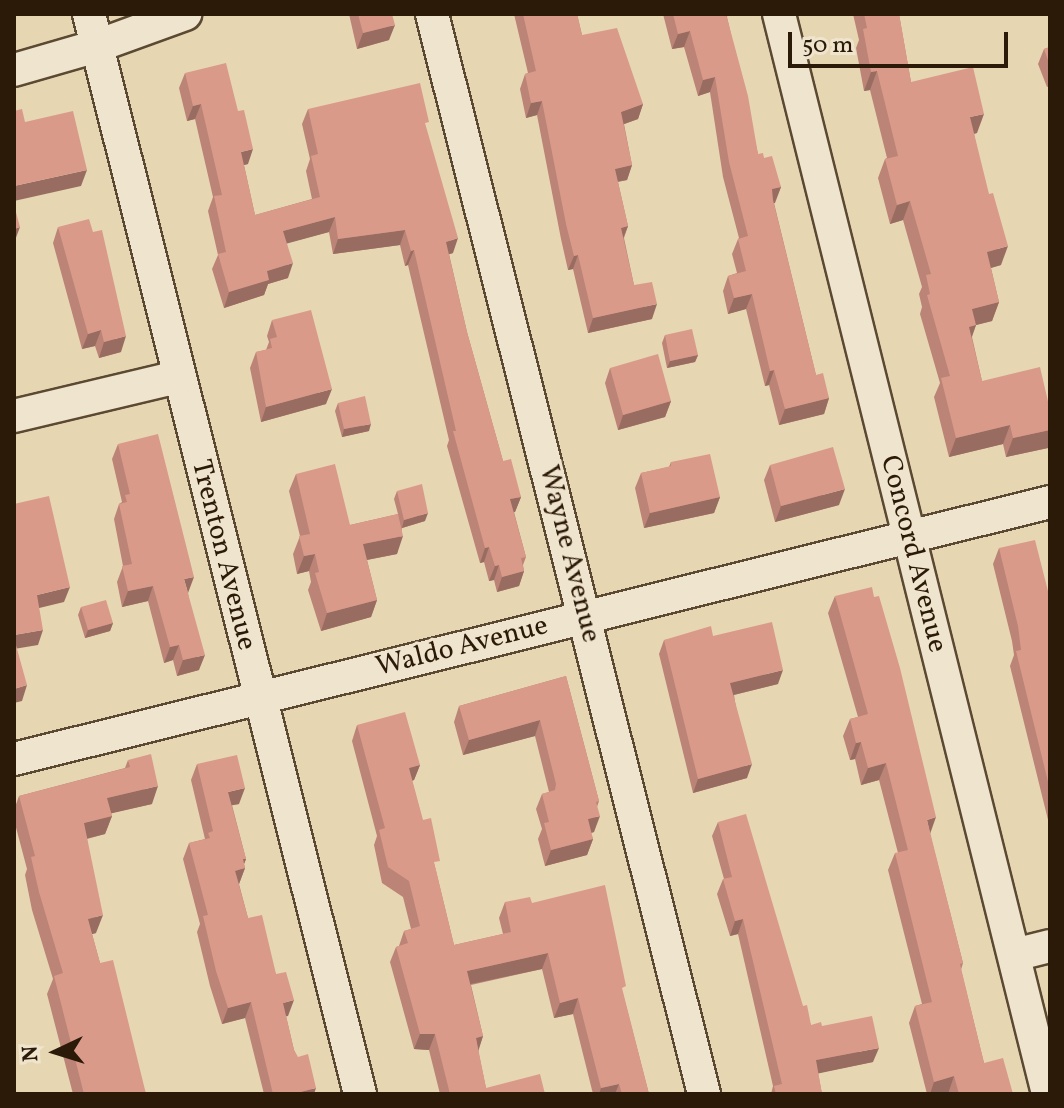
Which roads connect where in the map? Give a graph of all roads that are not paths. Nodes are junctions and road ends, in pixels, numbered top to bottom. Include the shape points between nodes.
1 (89, 14) edge
2 (185, 14) edge
3 (432, 14) edge
4 (779, 14) edge
5 (97, 46) junction
6 (14, 70) edge
7 (178, 377) junction
8 (14, 416) edge
9 (1050, 502) edge
10 (908, 537) junction
11 (585, 615) junction
12 (259, 699) junction
13 (14, 759) edge
14 (1050, 946) edge
15 (1014, 955) junction
16 (360, 1094) edge
17 (704, 1094) edge
18 (1048, 1094) edge

1 - 5 street, Trenton Avenue
2 - 5 street
3 - 11 street, Wayne Avenue
4 - 10 street, Concord Avenue
5 - 6 street
5 - 7 street, Trenton Avenue
7 - 8 street
7 - 12 street, Trenton Avenue
9 - 10 street, Waldo Avenue
10 - 11 street, Waldo Avenue
10 - 15 street, Concord Avenue
11 - 12 street, Waldo Avenue
11 - 17 street, Wayne Avenue
12 - 13 street, Waldo Avenue
12 - 16 street, Trenton Avenue
14 - 15 street
15 - 18 street, Concord Avenue

